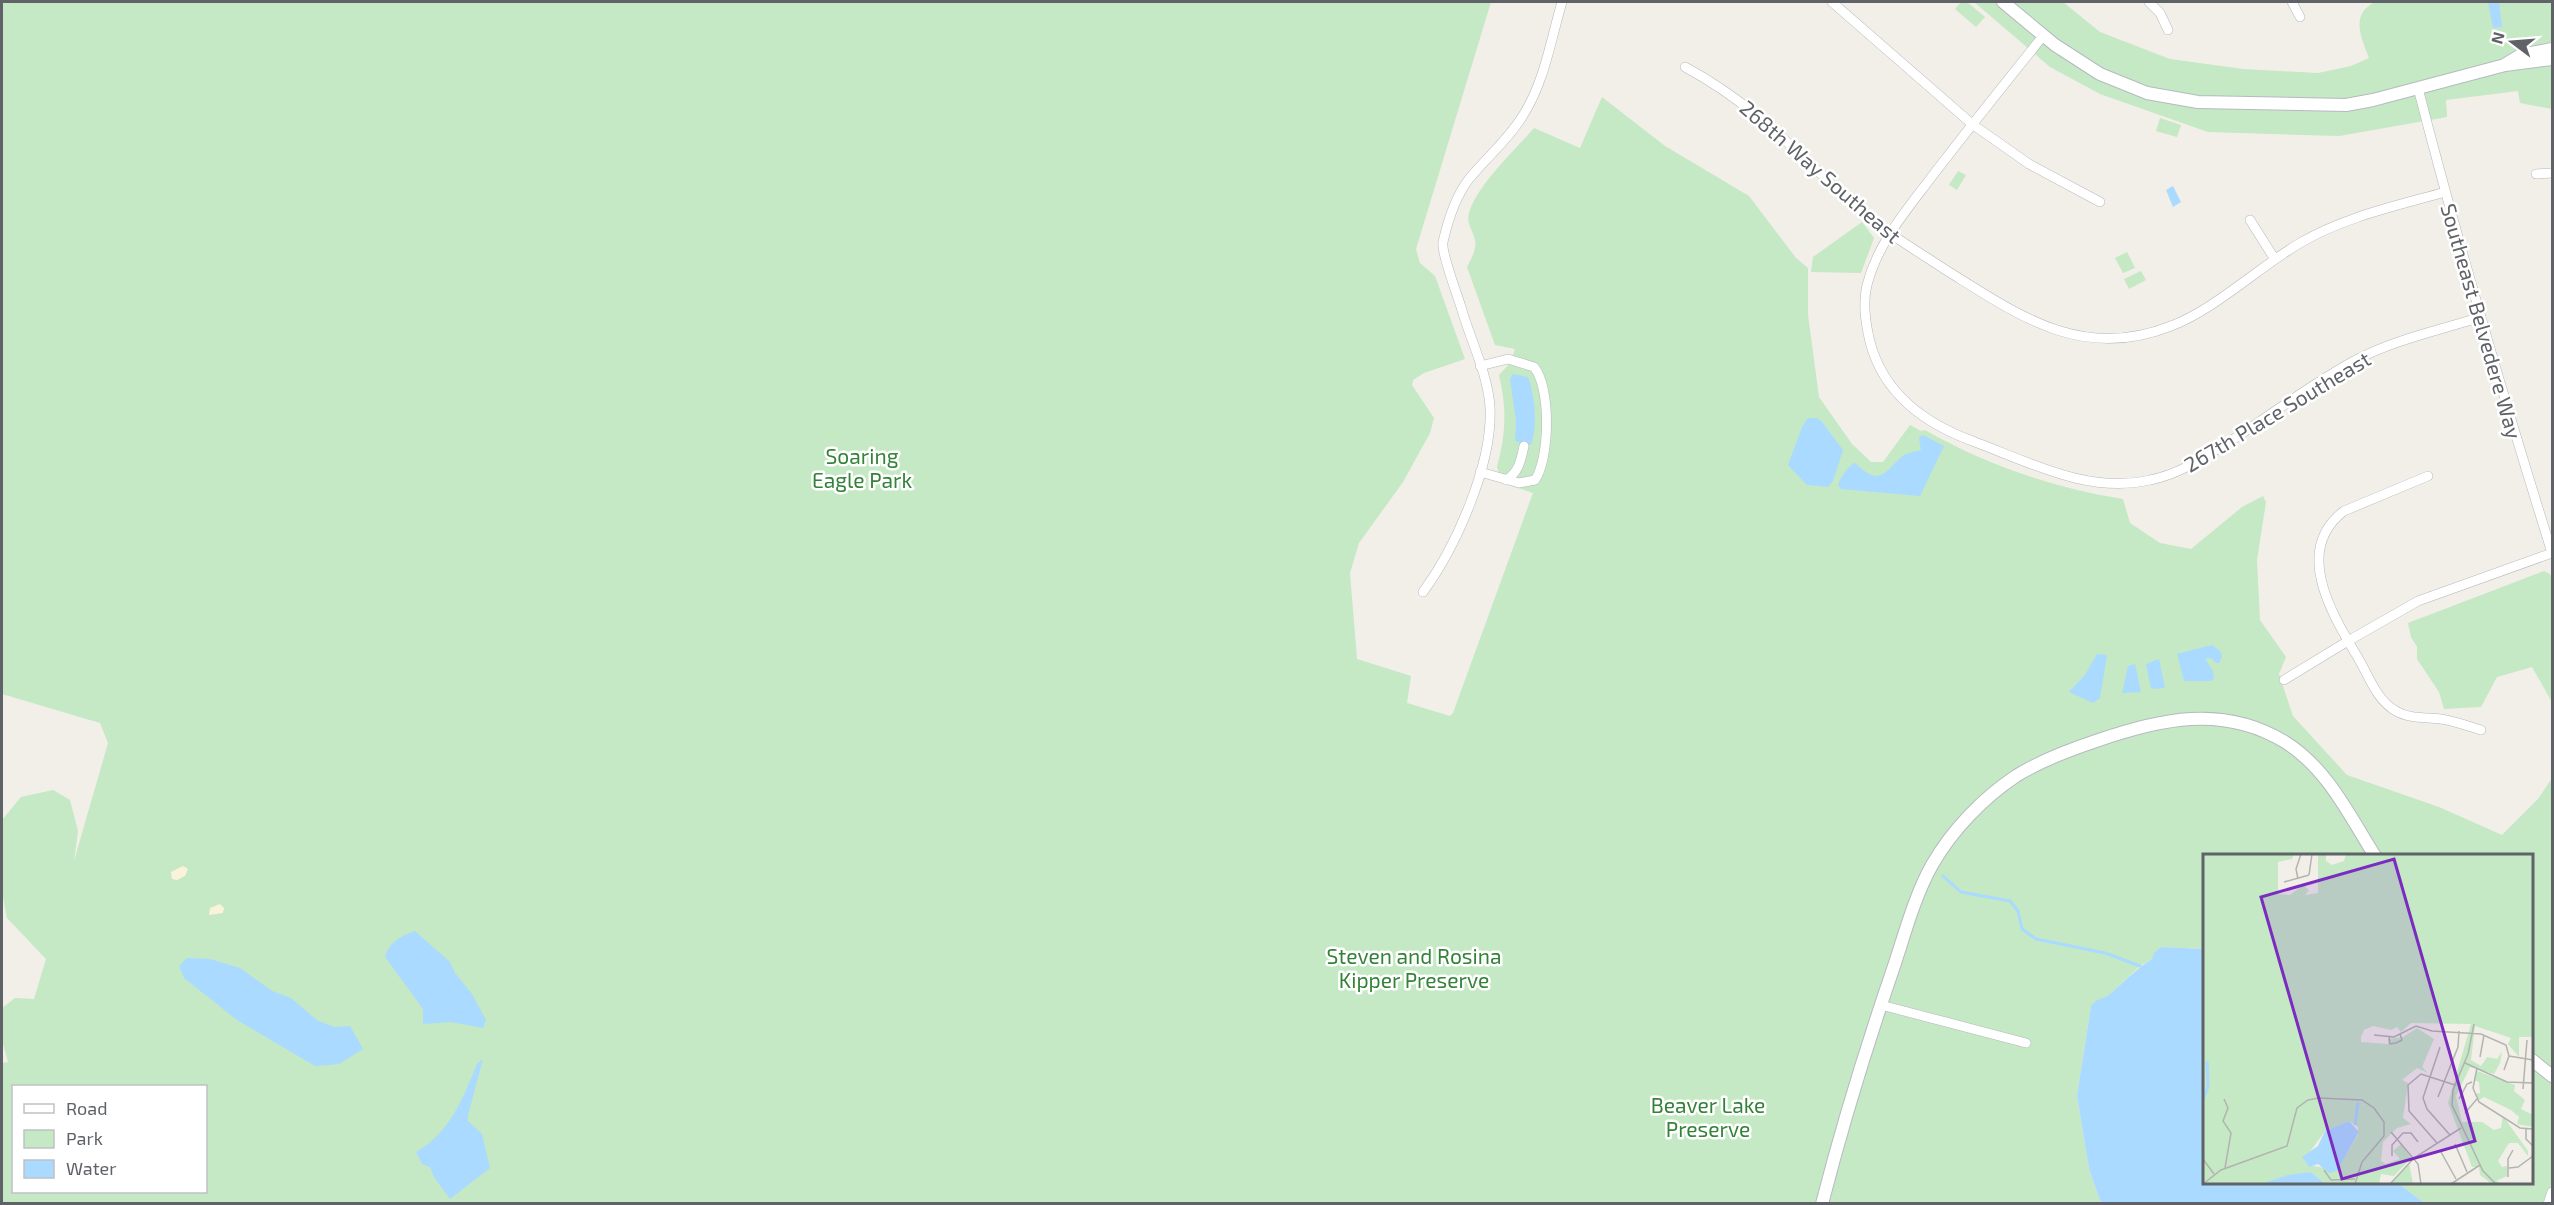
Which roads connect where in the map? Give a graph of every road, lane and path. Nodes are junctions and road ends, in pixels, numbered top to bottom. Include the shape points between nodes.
1 (1562, 2) edge
2 (1832, 2) edge
3 (2003, 2) edge
4 (2149, 2) edge
5 (2292, 2) edge
6 (2300, 17) dead end
7 (2168, 30) dead end
8 (2043, 36) junction
9 (2553, 49) edge
10 (2553, 58) edge
11 (2505, 65) junction
12 (1685, 67) dead end
13 (2418, 88) junction
14 (1972, 124) junction
15 (2553, 173) edge
16 (2536, 174) dead end
17 (2445, 192) junction
18 (2100, 202) dead end
19 (2250, 220) dead end
20 (1889, 234) junction
21 (2274, 258) junction
22 (2481, 317) junction
23 (1480, 366) junction
24 (1524, 446) dead end
25 (1480, 472) junction
26 (2428, 476) dead end
27 (1506, 480) junction
28 (2553, 553) edge
29 (1423, 592) dead end
30 (2348, 640) junction
31 (2284, 680) dead end
32 (2481, 730) dead end
33 (2374, 854) edge
34 (1881, 1005) junction
35 (2026, 1042) dead end
36 (2533, 1061) edge
37 (2553, 1076) edge
38 (2553, 1192) edge
39 (1822, 1203) edge
40 (2548, 1203) edge

1 - 23 street via 1536,91 1508,137 1458,196 1443,245
2 - 14 street
3 - 8 street
4 - 7 street
5 - 6 street
8 - 13 street via 2077,61 2125,86 2167,98 2346,105
8 - 14 street
9 - 11 street via 2521,55
10 - 11 street
11 - 13 street
12 - 20 street, 268th Way Southeast via 1762,118
13 - 17 street, Southeast Belvedere Way
14 - 18 street via 2029,164
14 - 20 street
15 - 16 street
17 - 21 street, 268th Way Southeast via 2335,224
17 - 22 street, Southeast Belvedere Way
19 - 21 street
20 - 21 street, 268th Way Southeast via 2032,322 2091,337 2131,337 2170,327 2192,317
20 - 22 street, 267th Place Southeast via 1872,268 1864,308 1874,357 1889,384 1913,411 1950,433 2082,481 2114,485 2149,481 2182,470 2354,361
22 - 28 street, Southeast Belvedere Way
23 - 25 street via 1490,405 1490,429
23 - 27 street via 1508,359 1534,367 1541,380 1546,422 1541,466 1535,480
24 - 27 street via 1520,467
25 - 27 street
25 - 29 street via 1441,567
26 - 30 street via 2344,511 2328,527 2320,554 2321,586
28 - 30 street via 2418,602
30 - 31 street
30 - 32 street via 2382,700 2396,712
33 - 34 street via 2330,784 2300,753 2262,731 2220,720 2193,718 2162,721 2122,732 2038,764 2003,786 1958,829 1932,866
34 - 35 street
34 - 39 street
36 - 37 street
38 - 40 street

